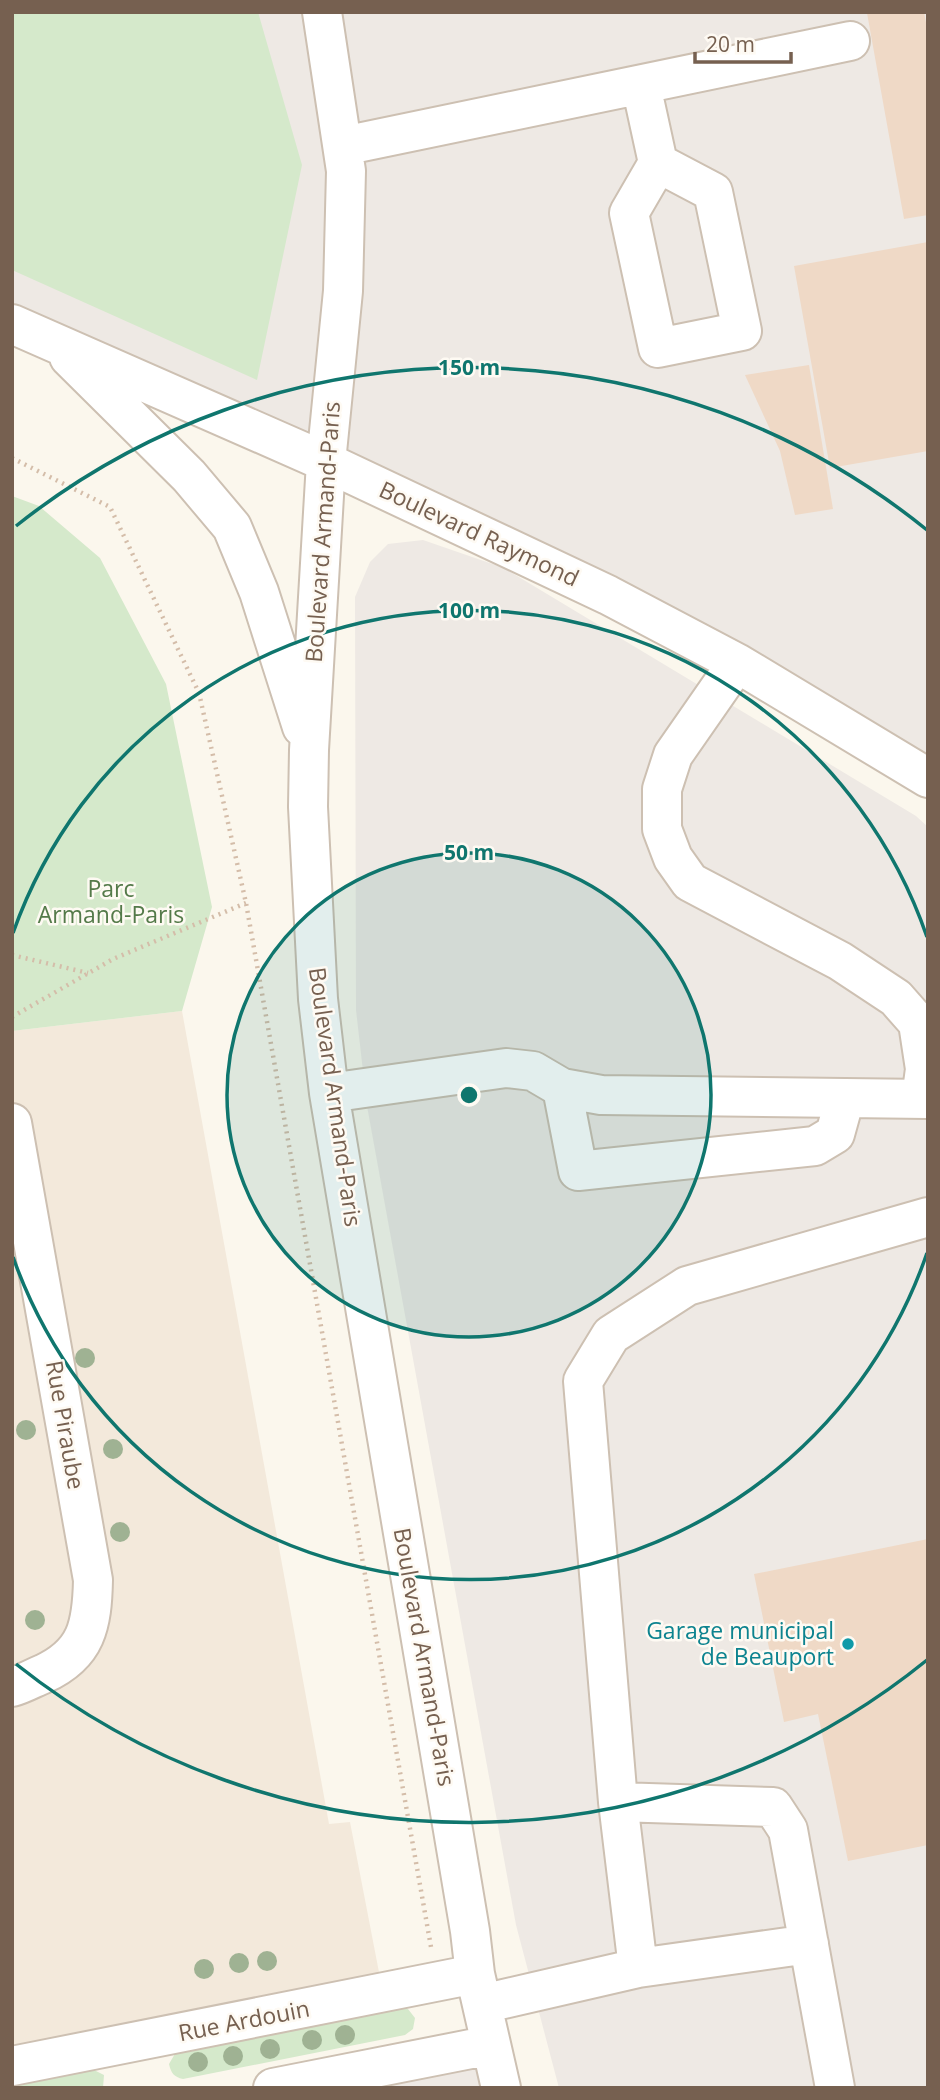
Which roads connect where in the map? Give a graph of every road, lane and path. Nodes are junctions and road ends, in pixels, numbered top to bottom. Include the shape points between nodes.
1 (323, 12) edge
2 (850, 41) dead end
3 (641, 85) junction
4 (343, 146) junction
5 (659, 163) junction
6 (12, 324) edge
7 (53, 341) junction
8 (12, 458) edge
9 (326, 462) junction
10 (737, 663) junction
11 (309, 750) junction
12 (928, 778) edge
13 (246, 904) junction
14 (12, 956) edge
15 (88, 973) junction
16 (12, 1017) edge
17 (562, 1088) junction
18 (329, 1093) junction
19 (845, 1098) junction
20 (924, 1099) edge
21 (12, 1123) edge
22 (928, 1217) edge
23 (12, 1686) edge
24 (618, 1802) junction
25 (809, 1944) junction
26 (432, 1951) dead end
27 (638, 1968) junction
28 (478, 1989) junction
29 (491, 2045) junction
30 (12, 2066) edge
31 (273, 2088) edge
32 (501, 2088) edge
33 (835, 2088) edge

1 - 4 street, Boulevard Armand-Paris
2 - 3 street
3 - 4 street
3 - 5 street
4 - 9 street, Boulevard Armand-Paris via 343,291
5 - 5 street via 629,213 658,348 742,331 713,192
6 - 7 street, Boulevard Raymond
7 - 9 street, Boulevard Raymond
7 - 11 street via 189,477 232,527 259,592
8 - 13 path via 110,507 199,693
9 - 10 street, Boulevard Raymond via 608,595
9 - 11 street, Boulevard Armand-Paris
10 - 12 street, Boulevard Raymond
10 - 20 street via 673,755 663,789 662,815 673,858 690,882 840,961 897,998 918,1023
11 - 18 street, Boulevard Armand-Paris via 318,999
13 - 15 path
13 - 26 path
14 - 15 path
15 - 16 path
17 - 18 street via 533,1071 506,1068
17 - 19 street via 601,1095
17 - 19 street via 578,1171 815,1146 835,1134
18 - 28 street, Boulevard Armand-Paris
19 - 20 street
21 - 23 street, Rue Piraube via 93,1580 92,1612 83,1643 61,1666
22 - 24 street via 687,1286 611,1335 583,1381
24 - 25 street via 773,1807 788,1830
24 - 27 street
25 - 27 street, Rue Ardouin
25 - 33 street
27 - 28 street, Rue Ardouin
28 - 29 street, Boulevard Armand-Paris
28 - 30 street, Rue Ardouin
29 - 31 street
29 - 32 street, Boulevard Armand-Paris

